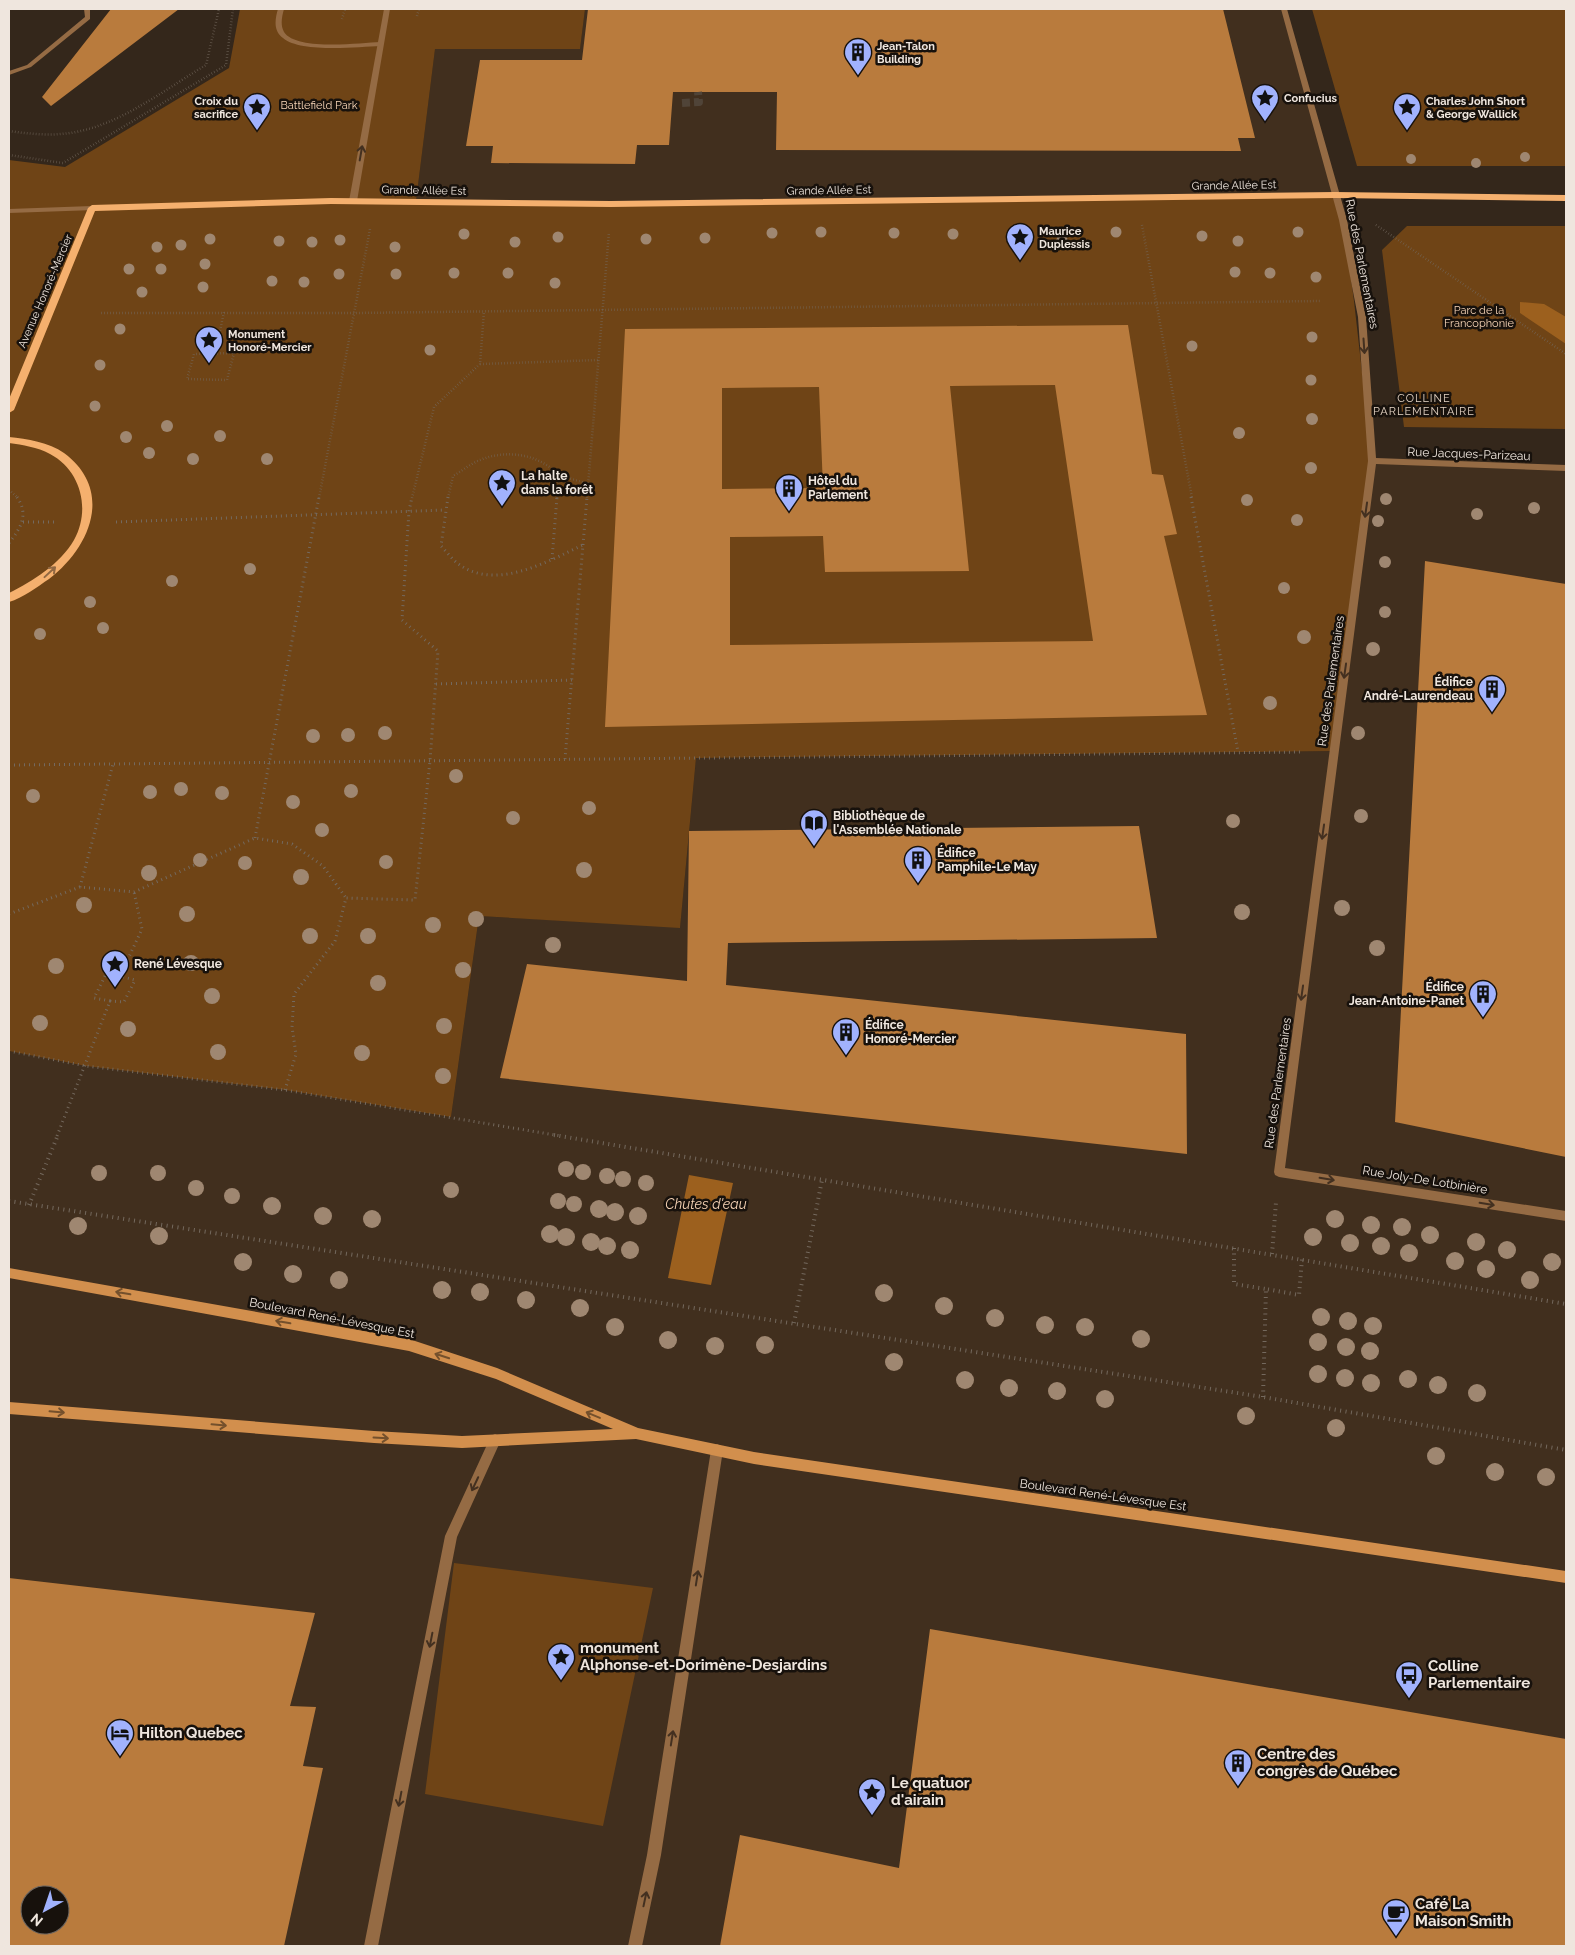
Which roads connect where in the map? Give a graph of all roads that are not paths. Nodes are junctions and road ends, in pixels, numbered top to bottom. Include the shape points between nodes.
1 (87, 9) edge
2 (281, 9) edge
3 (388, 9) edge
4 (1284, 9) edge
5 (380, 44) junction
6 (9, 73) edge
7 (1335, 195) junction
8 (1566, 198) edge
9 (353, 201) junction
10 (92, 208) junction
11 (9, 211) edge
12 (9, 410) edge
13 (9, 440) edge
14 (1372, 461) junction
15 (1566, 468) edge
16 (9, 598) edge
17 (1278, 1172) joint
18 (1566, 1216) edge
19 (9, 1273) edge
20 (9, 1408) edge
21 (638, 1434) junction
22 (496, 1440) junction
23 (717, 1450) junction
24 (1566, 1577) edge
25 (372, 1946) edge
26 (635, 1946) edge

1 - 6 street via 88,18 81,24 29,66
2 - 5 street via 280,30 286,38 296,42 334,46
3 - 5 street
4 - 7 street, Rue des Parlementaires
9 -> 5 street
7 - 8 main road, Grande Allée Est
7 - 9 main road, Grande Allée Est via 612,204
7 -> 14 street, Rue des Parlementaires via 1362,317
9 - 10 main road, Grande Allée Est
10 - 11 street
10 - 12 main road, Avenue Honoré-Mercier
16 -> 13 main road via 45,577 71,551 86,523 88,497 79,473 60,455 31,443
14 - 15 street, Rue Jacques-Parizeau
14 -> 17 street, Rue des Parlementaires
17 -> 18 street, Rue Joly-De Lotbinière
21 -> 19 main road, Boulevard René-Lévesque Est via 496,1374 409,1345
20 -> 22 main road, Boulevard René-Lévesque Est via 374,1437 462,1442
21 - 22 main road, Boulevard René-Lévesque Est
21 - 23 main road, Boulevard René-Lévesque Est
22 -> 25 street via 451,1536
23 - 24 main road, Boulevard René-Lévesque Est
26 -> 23 street via 654,1855

